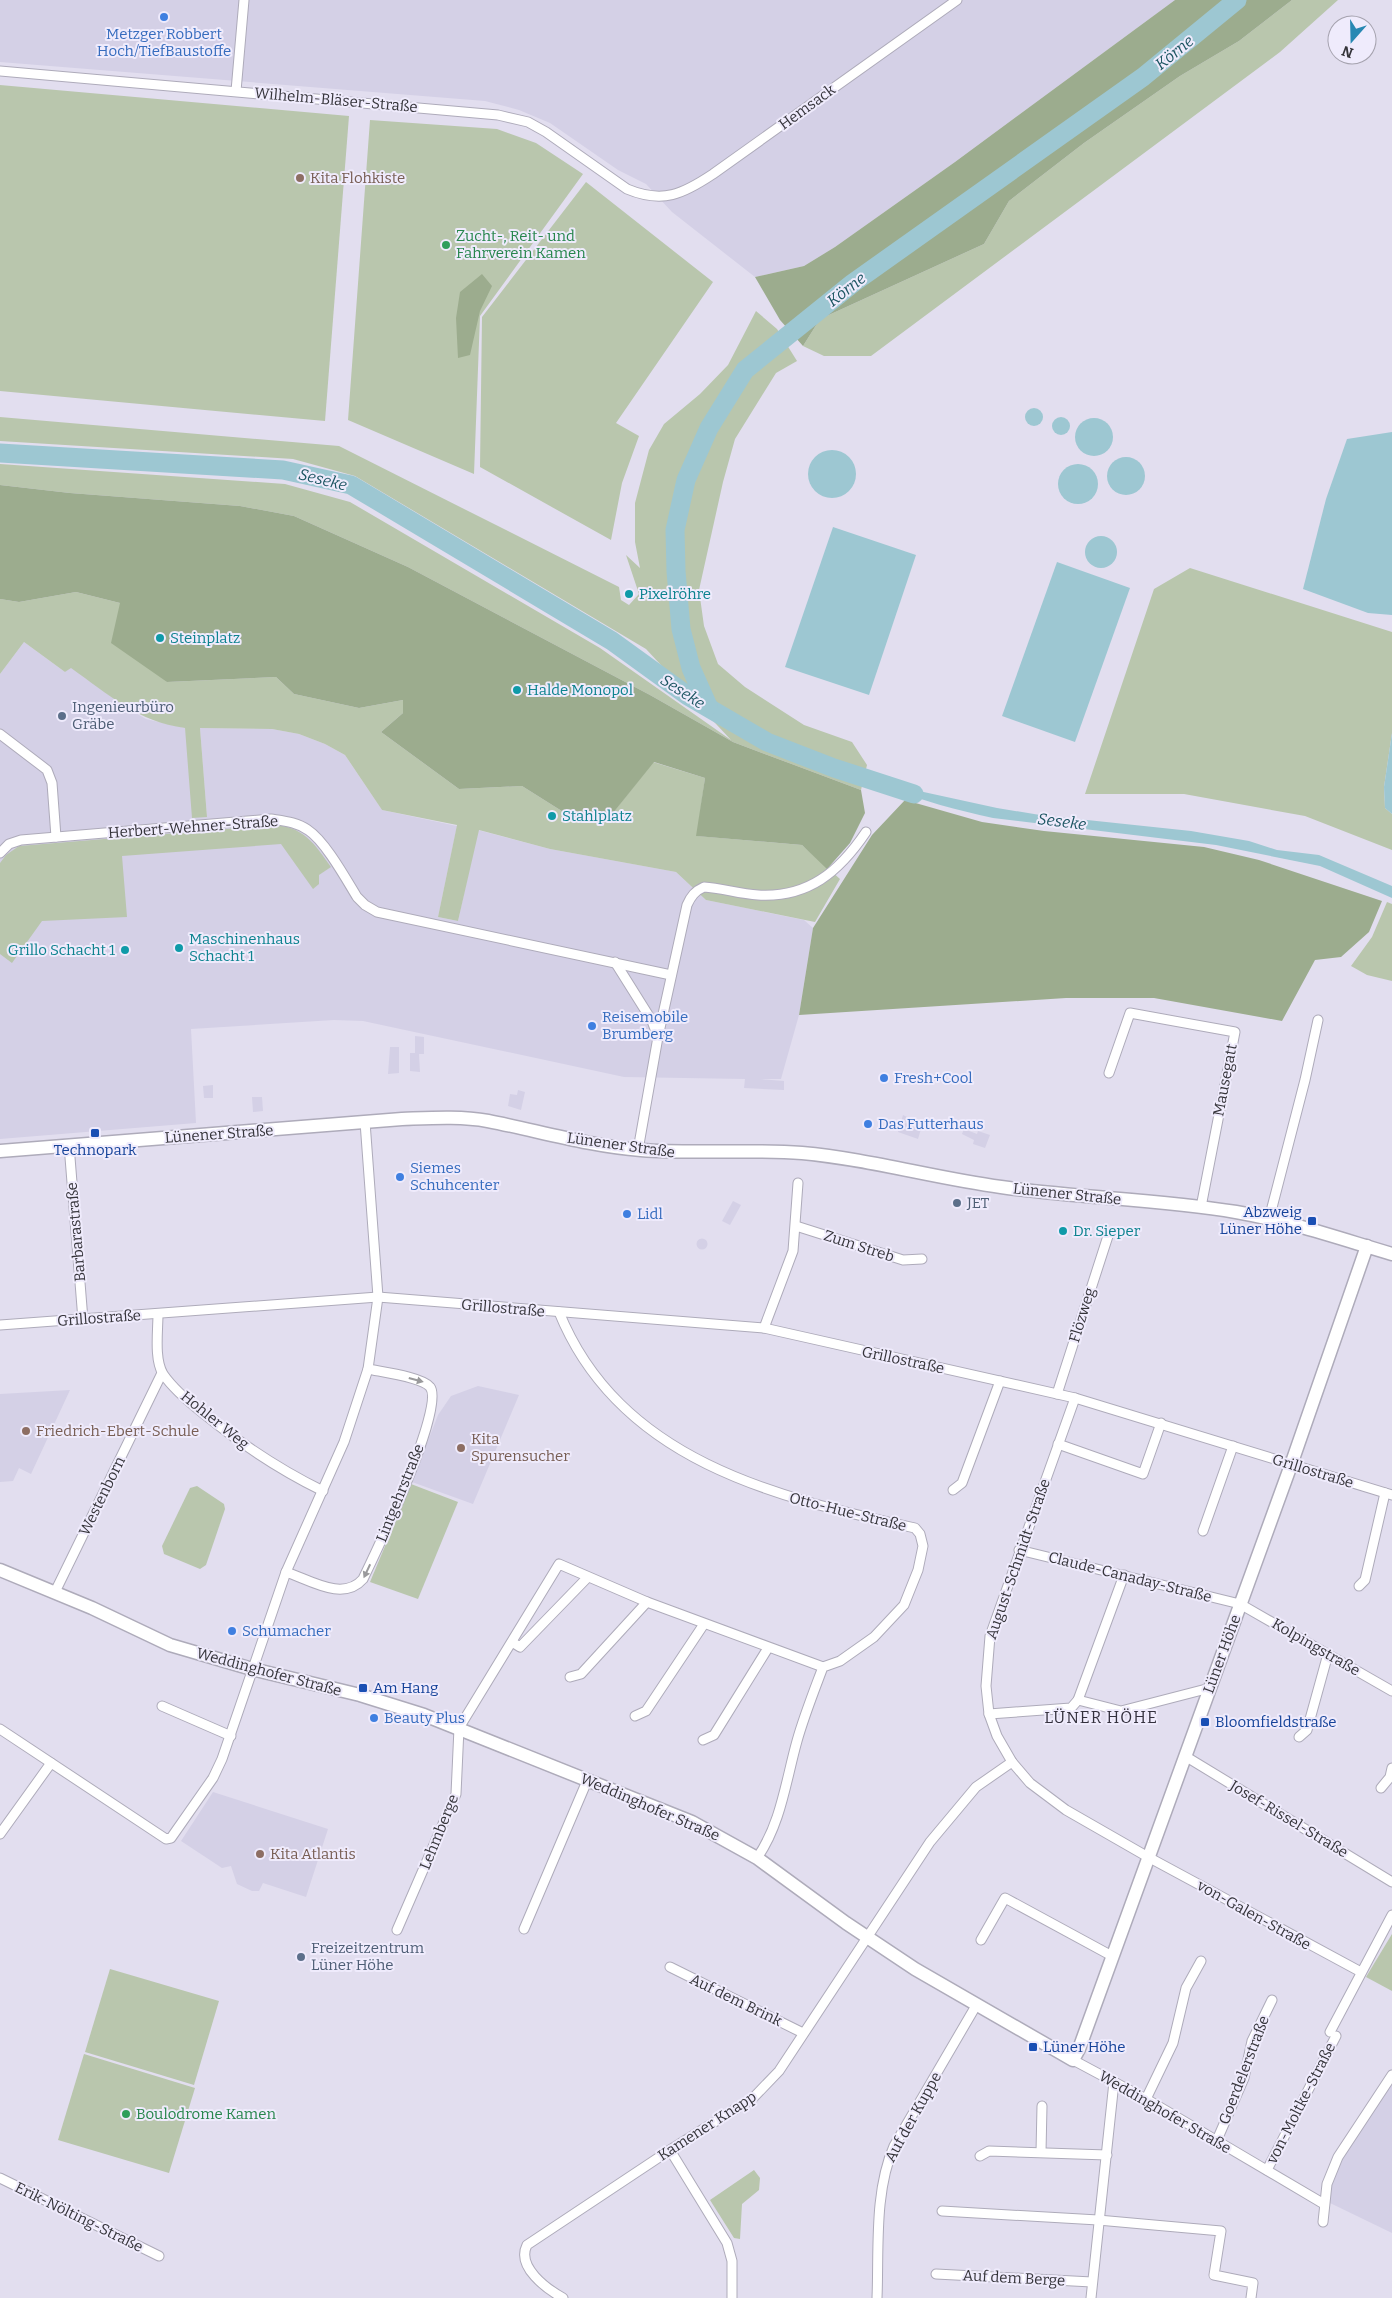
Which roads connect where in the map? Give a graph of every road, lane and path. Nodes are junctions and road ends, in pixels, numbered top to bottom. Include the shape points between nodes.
1 (244, 0) edge
2 (957, 0) edge
3 (0, 71) edge
4 (236, 91) junction
5 (650, 196) joint
6 (0, 734) edge
7 (866, 832) dead end
8 (56, 837) junction
9 (0, 853) edge
10 (615, 962) junction
11 (671, 975) junction
12 (1318, 1020) dead end
13 (658, 1037) junction
14 (1109, 1073) dead end
15 (365, 1122) junction
16 (69, 1145) junction
17 (638, 1150) junction
18 (0, 1151) edge
19 (798, 1184) dead end
20 (1201, 1207) junction
21 (1269, 1219) junction
22 (796, 1226) junction
23 (1108, 1236) dead end
24 (1367, 1246) junction
25 (1392, 1254) edge
26 (922, 1259) dead end
27 (378, 1297) junction
28 (560, 1312) junction
29 (158, 1314) junction
30 (83, 1320) junction
31 (0, 1325) edge
32 (764, 1328) junction
33 (368, 1369) junction
34 (162, 1373) junction
35 (1000, 1381) junction
36 (1057, 1394) junction
37 (1075, 1398) junction
38 (1161, 1423) junction
39 (1058, 1444) junction
40 (1234, 1446) junction
41 (1291, 1465) junction
42 (953, 1490) dead end
43 (323, 1491) junction
44 (1389, 1494) edge
45 (1203, 1531) dead end
46 (1019, 1550) junction
47 (0, 1570) edge
48 (286, 1572) junction
49 (1124, 1575) junction
50 (587, 1578) junction
51 (1359, 1586) dead end
52 (55, 1592) junction
53 (647, 1602) junction
54 (1240, 1604) junction
55 (704, 1624) junction
56 (512, 1642) junction
57 (768, 1648) junction
58 (1328, 1654) junction
59 (823, 1667) junction
60 (252, 1669) junction
61 (570, 1677) dead end
62 (1210, 1688) junction
63 (1392, 1691) edge
64 (1078, 1700) junction
65 (162, 1706) dead end
66 (989, 1714) junction
67 (634, 1716) dead end
68 (459, 1728) junction
69 (0, 1729) edge
70 (231, 1736) junction
71 (1300, 1737) dead end
72 (703, 1740) dead end
73 (1185, 1756) junction
74 (1012, 1762) junction
75 (51, 1763) junction
76 (1392, 1768) edge
77 (587, 1781) junction
78 (1381, 1788) dead end
79 (0, 1834) edge
80 (1148, 1857) junction
81 (757, 1858) junction
82 (1392, 1882) edge
83 (1392, 1915) edge
84 (398, 1930) dead end
85 (524, 1930) dead end
86 (867, 1937) junction
87 (981, 1940) dead end
88 (1112, 1956) junction
89 (1201, 1961) dead end
90 (670, 1967) dead end
91 (1361, 1972) junction
92 (1272, 2000) dead end
93 (976, 2004) junction
94 (803, 2033) junction
95 (1073, 2060) junction
96 (1392, 2075) edge
97 (1114, 2082) junction
98 (1146, 2099) junction
99 (1042, 2106) dead end
100 (1216, 2140) junction
101 (670, 2150) junction
102 (1041, 2152) junction
103 (1107, 2154) junction
104 (980, 2156) dead end
105 (1267, 2170) junction
106 (0, 2178) edge
107 (1324, 2204) junction
108 (942, 2211) dead end
109 (1098, 2220) junction
110 (1323, 2222) dead end
111 (159, 2256) dead end
112 (936, 2274) dead end
113 (1092, 2282) junction
114 (563, 2298) edge
115 (732, 2298) edge
116 (877, 2298) edge
117 (1091, 2298) edge
118 (1251, 2298) edge

1 - 4 street
2 - 5 street, Hemsack via 687,191 663,197
3 - 4 street, Wilhelm-Bläser-Straße
4 - 5 street, Wilhelm-Bläser-Straße via 476,112 517,119 546,132 627,189
6 - 8 street via 47,770 52,783
7 - 11 street via 852,853 817,883 775,895 704,887 697,890 687,905
8 - 9 street, Herbert-Wehner-Straße via 14,841
8 - 10 street, Herbert-Wehner-Straße via 287,821 316,836 357,897 377,912
10 - 11 street, Herbert-Wehner-Straße
10 - 13 street via 652,1021
11 - 13 street
12 - 21 street
13 - 17 street
14 - 20 street, Mausegatt via 1130,1013 1235,1032
15 - 16 street, Lünener Straße
15 - 17 street, Lünener Straße via 434,1118 478,1120 591,1144
15 - 27 street
16 - 18 street, Lünener Straße
16 - 30 street, Barbarastraße
17 - 20 street, Lünener Straße via 803,1154 1030,1192
19 - 22 street
20 - 21 street, Lünener Straße
21 - 24 street, Lünener Straße
22 - 26 street, Zum Streb via 903,1260
22 - 32 street via 792,1251
23 - 36 street, Flözweg
24 - 25 street, Lünener Straße
24 - 41 street, Lüner Höhe
27 - 28 street, Grillostraße
27 - 29 street, Grillostraße
27 - 33 street
28 - 32 street, Grillostraße
28 - 59 street, Otto-Hue-Straße via 571,1342 618,1403 658,1435 699,1461 786,1497 915,1528 920,1534 923,1546 918,1570 904,1605 874,1636 840,1661
29 - 30 street, Grillostraße
29 - 34 street via 158,1355
30 - 31 street, Grillostraße
32 - 35 street, Grillostraße
33 - 43 street via 344,1442
33 -> 48 street, Lintgehrstraße via 422,1381 434,1394 403,1493 359,1584 348,1590 334,1589
34 - 43 street, Hohler Weg via 186,1399 216,1423 291,1475
34 - 52 street, Westenborn
35 - 36 street, Grillostraße
35 - 42 street via 962,1484
36 - 37 street, Grillostraße
37 - 38 street, Grillostraße
37 - 39 street, August-Schmidt-Straße
38 - 39 street via 1143,1474
38 - 40 street, Grillostraße
39 - 46 street, August-Schmidt-Straße
40 - 41 street, Grillostraße
40 - 45 street
41 - 44 street, Grillostraße
41 - 54 street, Lüner Höhe
43 - 48 street
44 - 51 street via 1365,1580
46 - 49 street, Claude-Canaday-Straße
46 - 66 street, August-Schmidt-Straße via 990,1636 986,1686
47 - 52 street, Weddinghofer Straße
48 - 60 street
49 - 54 street, Claude-Canaday-Straße
49 - 64 street
50 - 53 street
50 - 56 street via 520,1647
50 - 56 street via 559,1564
52 - 60 street, Weddinghofer Straße via 170,1645
53 - 55 street
53 - 61 street via 581,1674
54 - 58 street, Kolpingstraße
54 - 62 street, Lüner Höhe
55 - 57 street
55 - 67 street via 646,1711
56 - 68 street
57 - 59 street
57 - 72 street via 714,1736
58 - 63 street, Kolpingstraße
58 - 71 street via 1306,1730
59 - 81 street via 773,1828
60 - 68 street, Weddinghofer Straße via 360,1695
60 - 70 street
62 - 64 street via 1121,1711
62 - 73 street, Lüner Höhe
64 - 66 street via 1071,1708
65 - 70 street
66 - 74 street, August-Schmidt-Straße
68 - 77 street, Weddinghofer Straße
68 - 84 street, Lehmberge via 456,1794
69 - 75 street
70 - 75 street via 213,1778 171,1838 166,1839
73 - 80 street, Lüner Höhe
73 - 82 street, Josef-Rissel-Straße
74 - 80 street, August-Schmidt-Straße via 1030,1783 1066,1810
74 - 86 street, Kamener Knapp via 976,1787 936,1835
75 - 79 street
76 - 78 street
77 - 81 street, Weddinghofer Straße via 692,1822
77 - 85 street
80 - 88 street, Lüner Höhe
80 - 91 street, von-Galen-Straße
81 - 86 street, Weddinghofer Straße
83 - 91 street
86 - 93 street, Weddinghofer Straße
86 - 94 street, Kamener Knapp
87 - 88 street via 1005,1898
88 - 95 street, Lüner Höhe
89 - 98 street via 1186,1988 1173,2043
90 - 94 street, Auf dem Brink
91 - 105 street, von-Moltke-Straße
92 - 100 street, Goerdelerstraße via 1252,2041 1244,2078
93 - 95 street, Weddinghofer Straße
93 - 116 street, Auf der Kuppe via 886,2164
94 - 101 street, Kamener Knapp via 779,2071 753,2098
95 - 97 street, Weddinghofer Straße
96 - 107 street via 1338,2157 1327,2184
97 - 98 street, Weddinghofer Straße
97 - 103 street
98 - 100 street, Weddinghofer Straße
99 - 102 street
100 - 105 street, Weddinghofer Straße
101 - 114 street, Kamener Knapp via 531,2241 524,2250 526,2263 536,2277
101 - 115 street via 727,2243 732,2261
102 - 103 street
102 - 104 street via 989,2151
103 - 109 street
105 - 107 street, Weddinghofer Straße
106 - 111 street, Erik-Nölting-Straße
107 - 110 street
108 - 109 street
109 - 113 street
109 - 118 street via 1222,2231 1214,2275 1253,2283
112 - 113 street, Auf dem Berge
113 - 117 street

